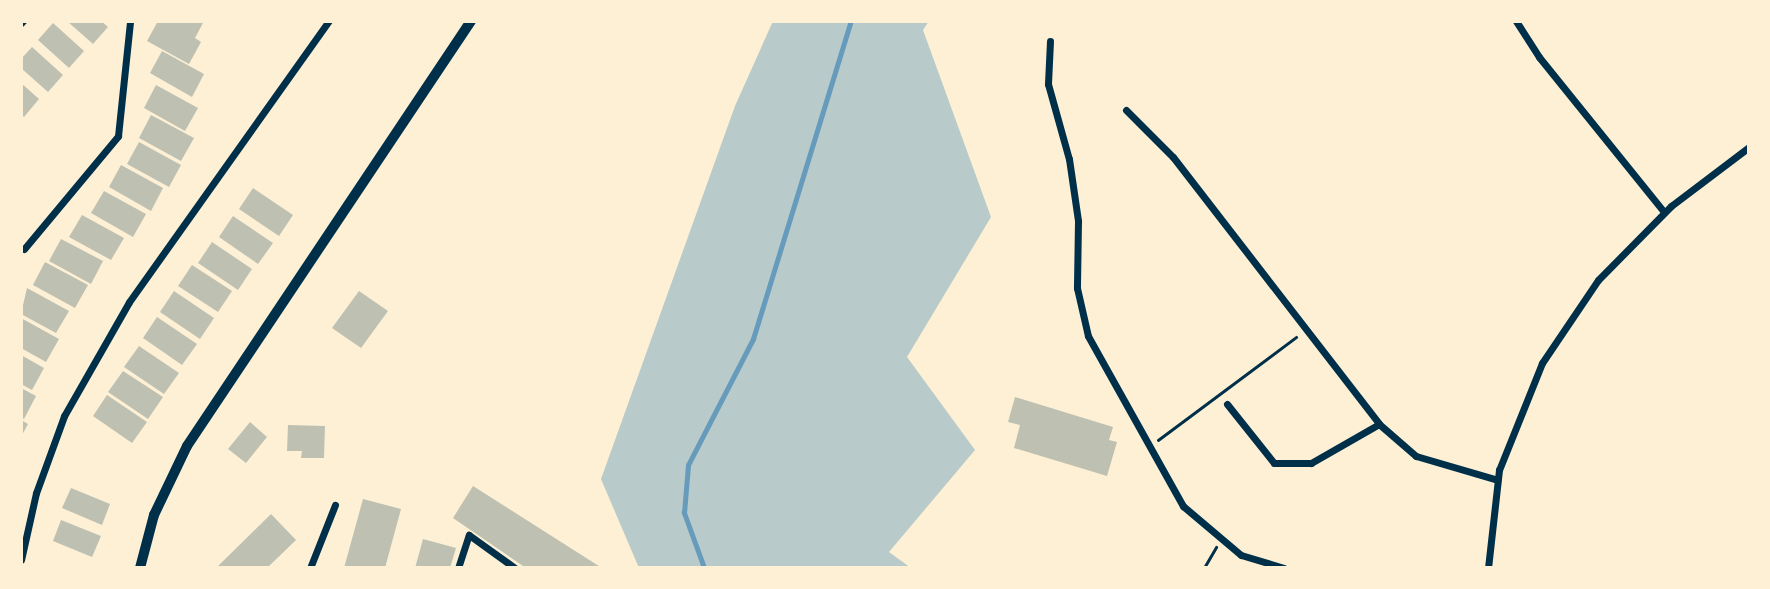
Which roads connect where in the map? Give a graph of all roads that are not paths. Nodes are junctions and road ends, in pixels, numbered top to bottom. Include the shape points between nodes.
1 (130, 21) edge
2 (329, 21) edge
3 (471, 21) edge
4 (1516, 21) edge
5 (1050, 41) dead end
6 (1126, 110) dead end
7 (1749, 147) edge
8 (1664, 212) junction
9 (22, 251) edge
10 (1227, 404) dead end
11 (1379, 424) junction
12 (1498, 480) junction
13 (335, 505) dead end
14 (21, 560) edge
15 (139, 568) edge
16 (310, 568) edge
17 (458, 568) edge
18 (515, 568) edge
19 (1284, 568) edge
20 (1488, 568) edge

1 - 9 street via 118,136
2 - 14 street via 129,302 96,359 64,416 36,493
3 - 15 street via 193,436 155,515
4 - 8 street via 1539,57
5 - 19 street via 1048,83 1069,159 1078,221 1077,288 1088,337 1183,506 1241,555
6 - 11 street via 1173,157
7 - 8 street
8 - 12 street via 1598,280 1542,363
10 - 11 street via 1274,463 1311,463
11 - 12 street via 1416,456
12 - 20 street
13 - 16 street
17 - 18 street via 469,535

